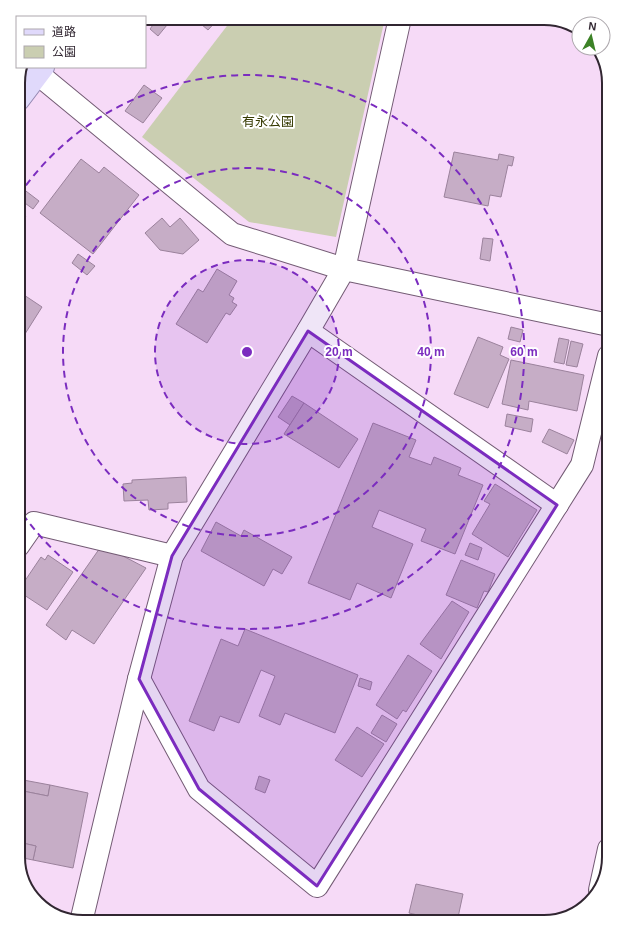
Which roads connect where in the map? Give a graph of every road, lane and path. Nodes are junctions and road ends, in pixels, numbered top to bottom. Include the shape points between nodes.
1 (398, 25) edge
2 (40, 71) edge
3 (25, 91) edge
4 (344, 269) junction
5 (602, 324) edge
6 (308, 331) junction
7 (602, 384) edge
8 (557, 505) junction
9 (25, 536) edge
10 (172, 556) junction
11 (139, 679) junction
12 (83, 915) edge

1 - 4 street
2 - 3 main road
2 - 4 street via 232,234
4 - 5 street
4 - 6 street
6 - 8 street
6 - 10 street
7 - 8 street via 582,465
8 - 11 street via 317,886 199,789
9 - 10 street via 34,522
10 - 11 street
11 - 12 street

